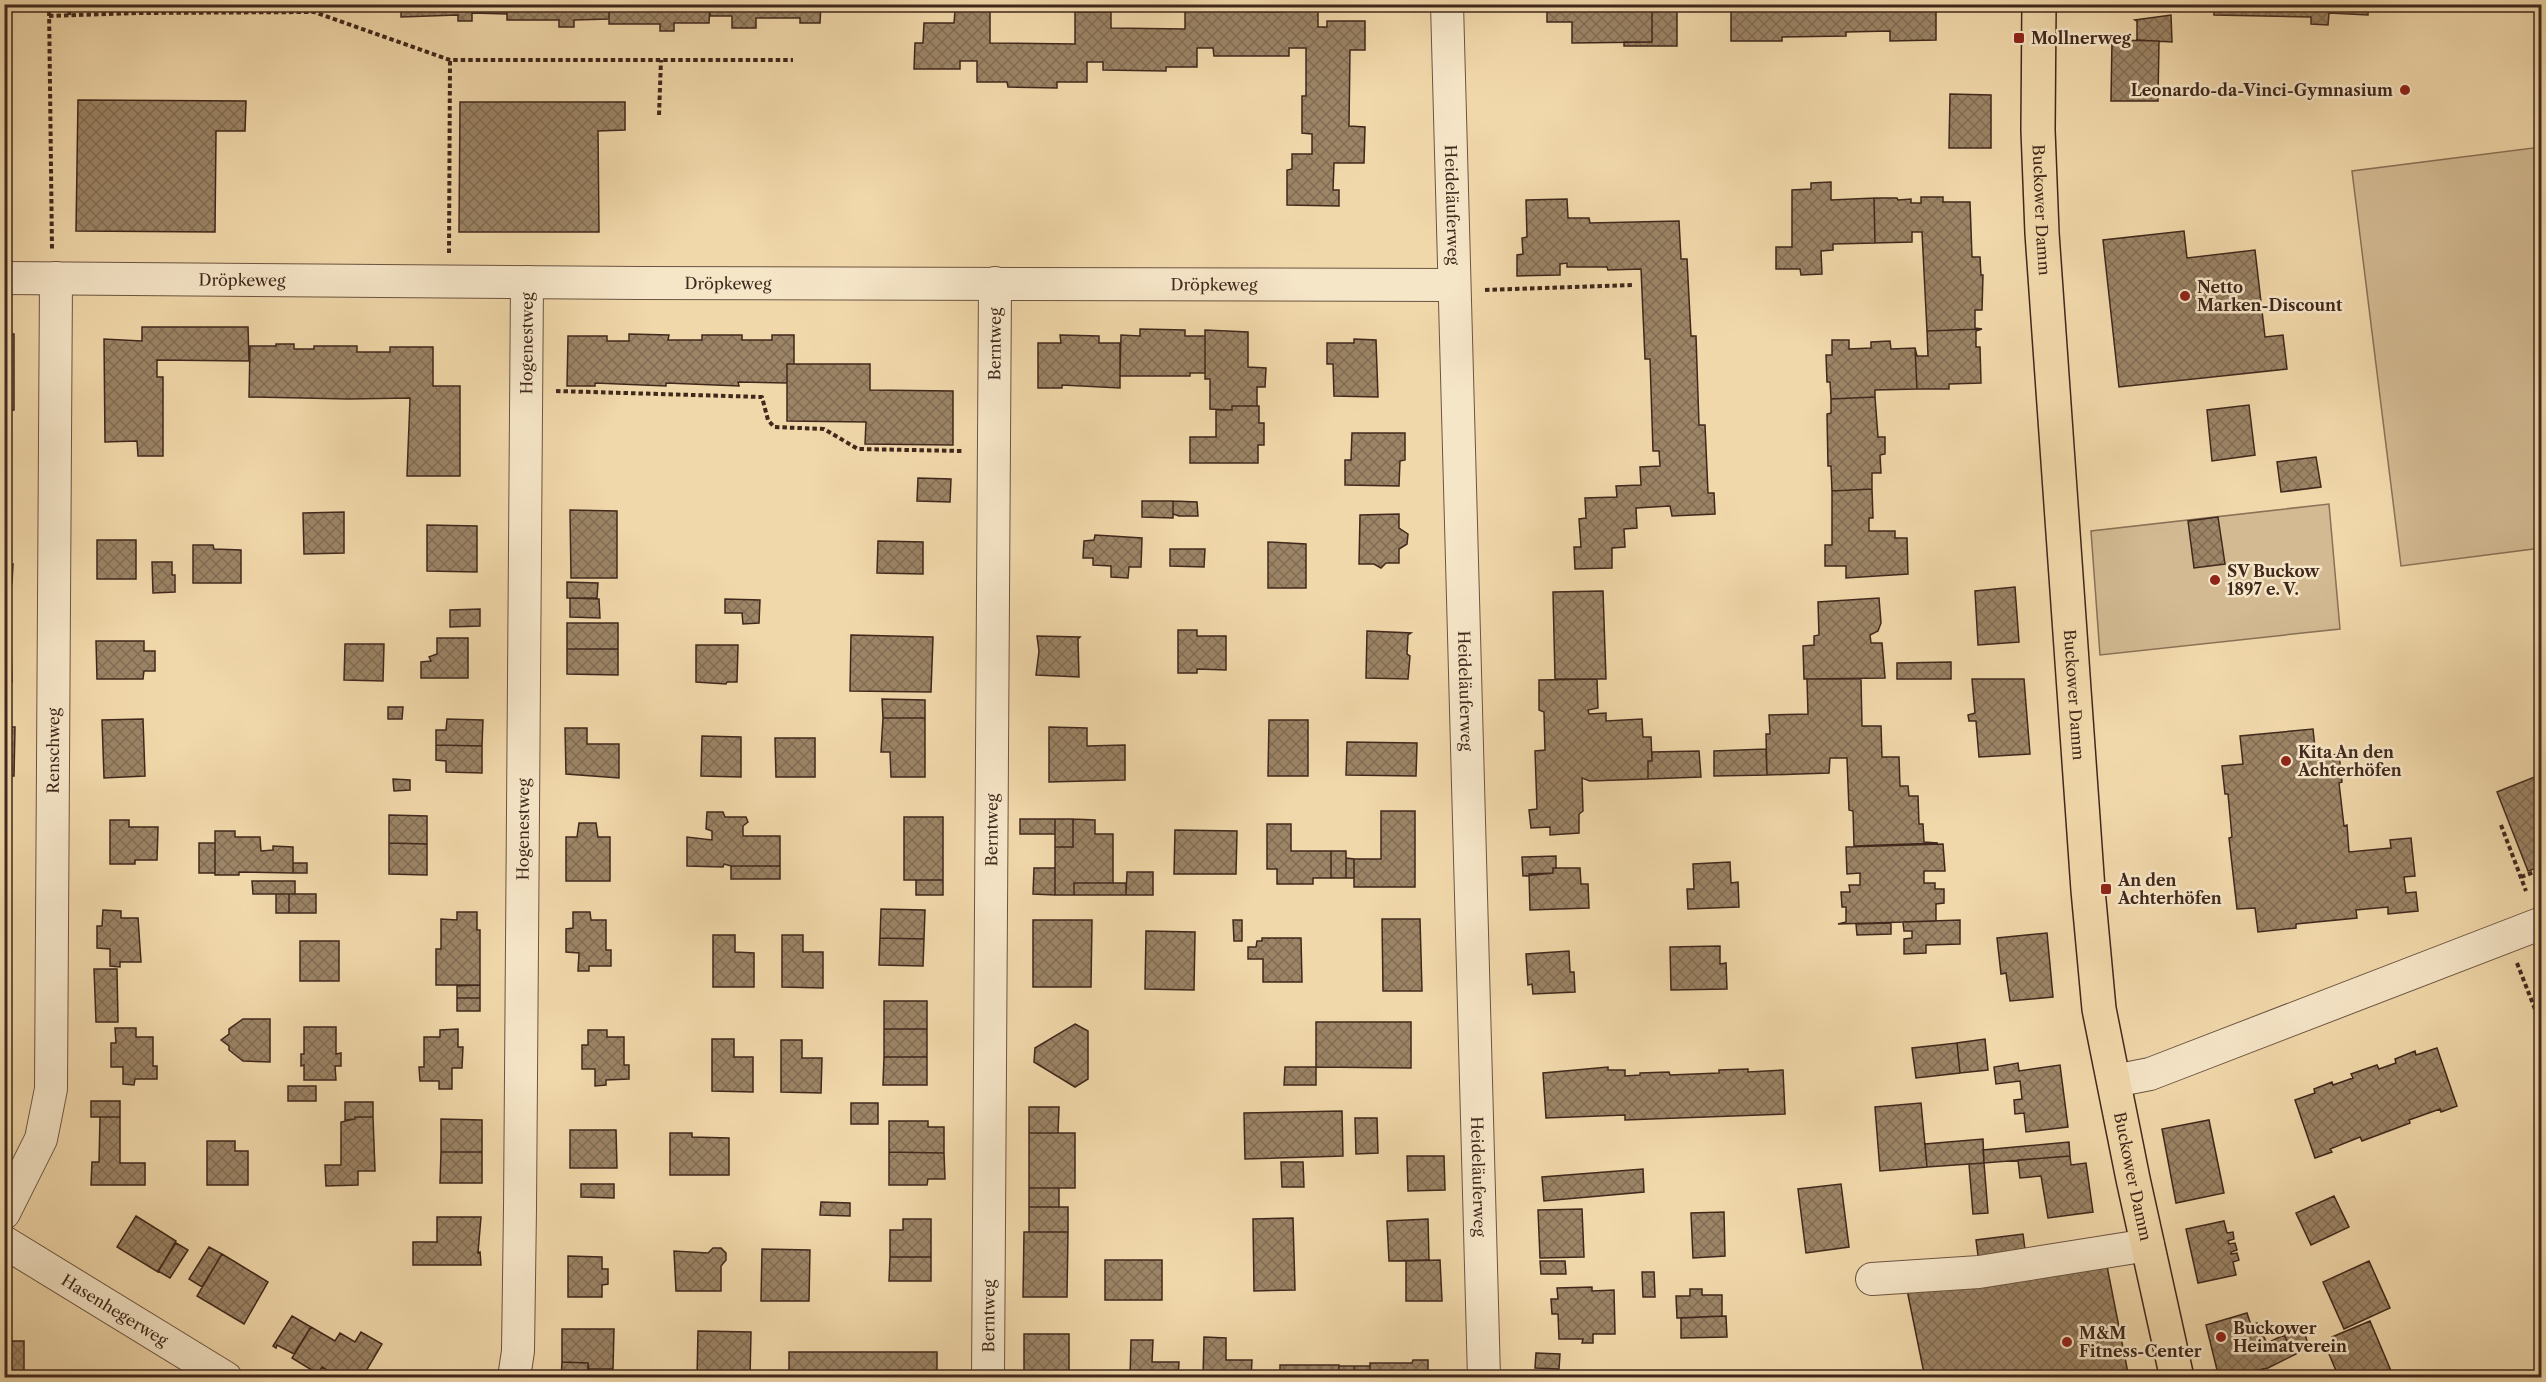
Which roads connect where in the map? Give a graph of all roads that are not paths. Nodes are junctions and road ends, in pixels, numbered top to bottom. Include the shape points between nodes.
1 (1447, 4) edge
2 (2039, 4) edge
3 (54, 268) junction
4 (4, 278) edge
5 (527, 282) junction
6 (995, 284) junction
7 (1468, 287) junction
8 (2541, 923) edge
9 (2114, 1081) junction
10 (4, 1213) edge
11 (4, 1242) edge
12 (2148, 1245) junction
13 (1872, 1280) dead end
14 (226, 1377) edge
15 (514, 1377) edge
16 (988, 1377) edge
17 (1484, 1377) edge
18 (2177, 1377) edge

1 - 7 street, Heideläuferweg
2 - 9 main road, Buckower Damm via 2042,232 2085,856 2099,1009
3 - 4 street, Dröpkeweg
3 - 5 street, Dröpkeweg
3 - 10 street, Renschweg via 51,1089 41,1138
5 - 6 street, Dröpkeweg
5 - 15 street, Hogenestweg via 520,1197 518,1351
6 - 7 street, Dröpkeweg
6 - 16 street, Berntweg
7 - 17 street, Heideläuferweg
8 - 9 street via 2150,1074
9 - 12 main road, Buckower Damm
11 - 14 street, Hasenhegerweg
12 - 13 street via 1979,1272
12 - 18 main road, Buckower Damm

